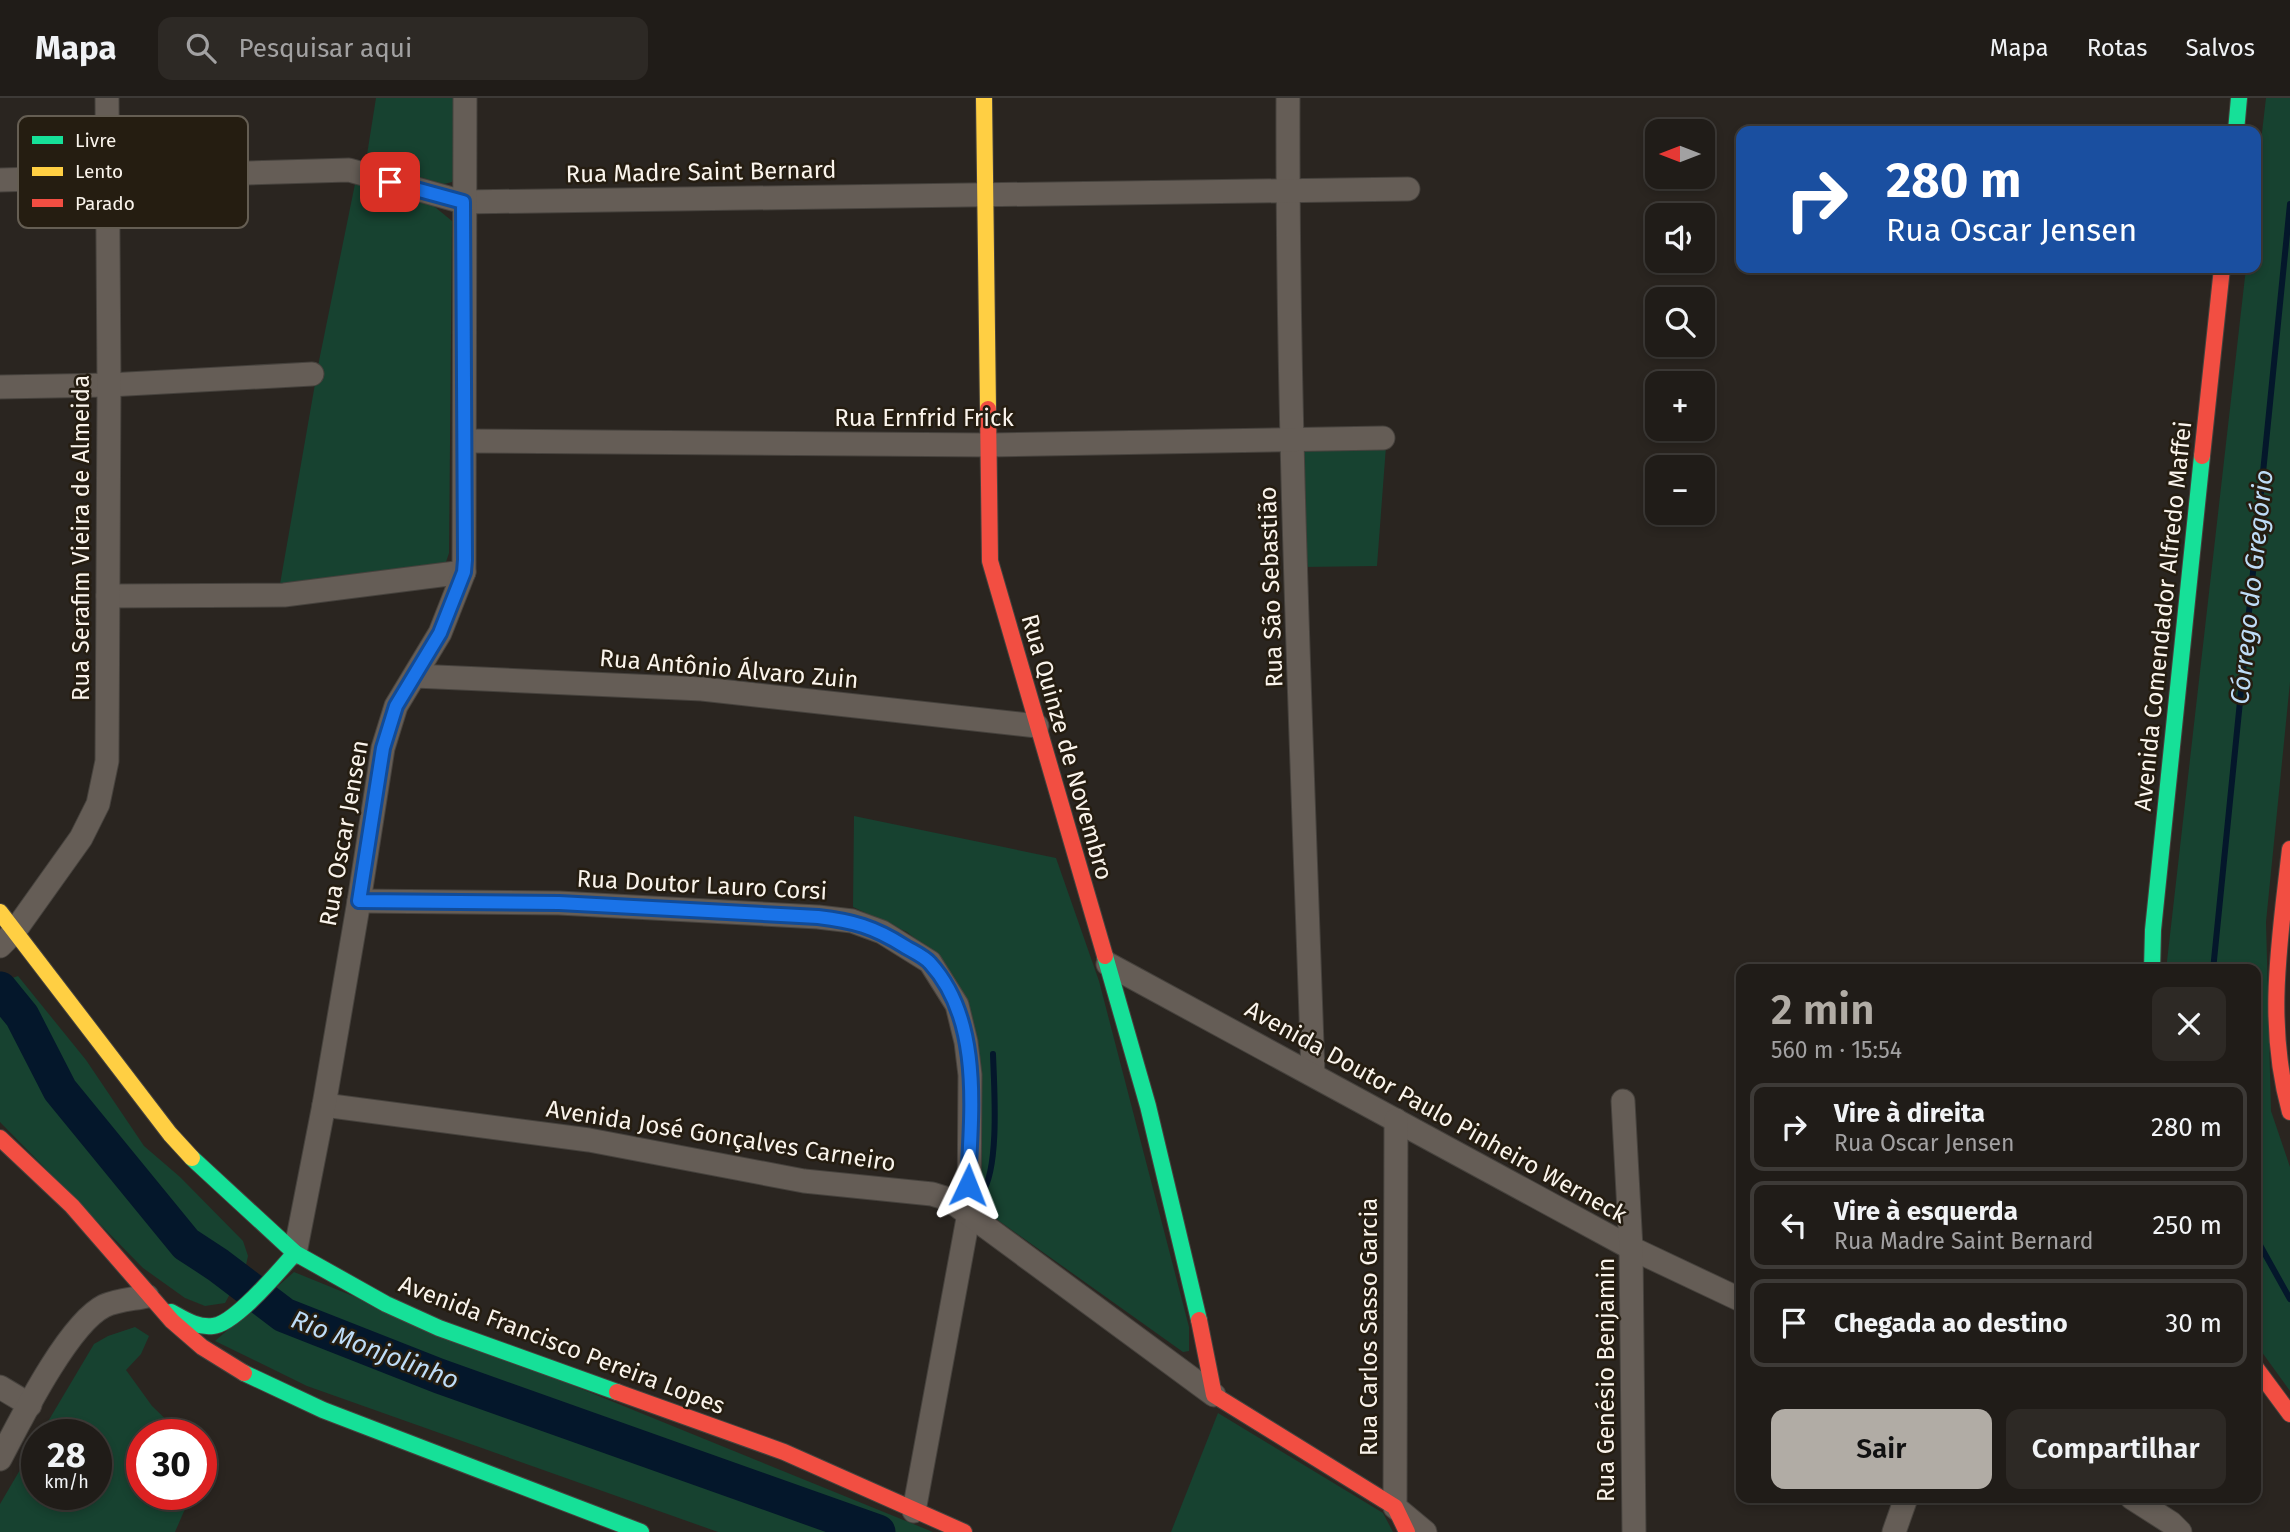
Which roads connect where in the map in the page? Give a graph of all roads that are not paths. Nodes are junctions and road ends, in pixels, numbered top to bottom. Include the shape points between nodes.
1 (107, 98) edge
2 (465, 98) edge
3 (984, 98) edge
4 (1288, 98) edge
5 (2239, 98) edge
6 (107, 116) edge
7 (2236, 126) edge
8 (248, 173) edge
9 (0, 180) edge
10 (18, 180) edge
11 (1408, 189) dead end
12 (1287, 190) junction
13 (984, 194) junction
14 (463, 202) junction
15 (108, 228) edge
16 (2221, 273) edge
17 (312, 374) dead end
18 (109, 385) junction
19 (0, 387) edge
20 (1382, 438) dead end
21 (465, 441) junction
22 (1293, 441) junction
23 (989, 445) junction
24 (464, 572) junction
25 (108, 596) junction
26 (415, 676) junction
27 (1037, 726) junction
28 (2290, 849) edge
29 (359, 901) junction
30 (2287, 901) edge
31 (0, 912) edge
32 (7, 939) edge
33 (1108, 964) junction
34 (2152, 964) edge
35 (1313, 1074) junction
36 (1623, 1101) dead end
37 (324, 1105) junction
38 (2290, 1112) edge
39 (1396, 1120) junction
40 (0, 1138) edge
41 (969, 1213) junction
42 (260, 1224) junction
43 (1631, 1248) junction
44 (295, 1253) junction
45 (267, 1266) junction
46 (147, 1296) junction
47 (1736, 1298) edge
48 (2261, 1375) edge
49 (0, 1387) edge
50 (1214, 1395) junction
51 (30, 1405) junction
52 (2290, 1414) edge
53 (0, 1458) edge
54 (1904, 1503) edge
55 (2141, 1503) edge
56 (1395, 1507) junction
57 (914, 1511) junction
58 (641, 1532) edge
59 (964, 1532) edge
60 (1407, 1532) edge
61 (1425, 1532) edge
62 (1634, 1532) edge
63 (1894, 1532) edge
64 (2180, 1532) edge

1 - 6 street, Rua Serafim Vieira de Almeida
2 - 14 street, Rua Oscar Jensen
3 - 13 main road, Rua Quinze de Novembro
4 - 12 street, Rua São Sebastião
5 - 7 main road
8 - 14 street, Rua Madre Saint Bernard via 349,170
9 - 10 street, Rua Madre Saint Bernard
11 - 12 street, Rua Madre Saint Bernard
12 - 13 street, Rua Madre Saint Bernard
12 - 22 street, Rua São Sebastião
13 - 14 street, Rua Madre Saint Bernard
13 - 23 main road, Rua Quinze de Novembro
14 - 21 street, Rua Oscar Jensen
15 - 18 street, Rua Serafim Vieira de Almeida
16 - 34 main road, Avenida Comendador Alfredo Maffei
17 - 18 street
18 - 19 street
18 - 25 street, Rua Serafim Vieira de Almeida
20 - 22 street, Rua Ernfrid Frick
21 - 23 street, Rua Ernfrid Frick
21 - 24 street, Rua Oscar Jensen
22 - 23 street, Rua Ernfrid Frick
22 - 35 street, Rua São Sebastião
23 - 27 main road, Rua Quinze de Novembro via 990,561
24 - 25 street via 284,596
24 - 26 street, Rua Oscar Jensen via 440,633
25 - 32 street, Rua Serafim Vieira de Almeida via 107,761 98,804 81,838
26 - 27 street, Rua Antônio Álvaro Zuin via 702,689
26 - 29 street, Rua Oscar Jensen via 396,706 383,748
27 - 33 main road, Rua Quinze de Novembro
28 - 30 main road
29 - 37 street, Rua Oscar Jensen
29 - 41 street, Rua Doutor Lauro Corsi via 559,903 818,917 852,921 882,932 930,962 957,1005 970,1075
30 - 38 main road via 2276,992 2277,1051
31 - 32 main road, Avenida Francisco Pereira Lopes
32 - 42 main road, Avenida Francisco Pereira Lopes via 170,1134
33 - 35 street, Avenida Doutor Paulo Pinheiro Werneck
33 - 50 main road, Rua Quinze de Novembro via 1151,1119
35 - 39 street, Avenida Doutor Paulo Pinheiro Werneck
36 - 43 street, Rua Genésio Benjamin
37 - 41 street, Avenida José Gonçalves Carneiro via 589,1140 804,1181 932,1194
37 - 44 street, Rua Oscar Jensen
39 - 43 street, Avenida Doutor Paulo Pinheiro Werneck
39 - 56 street, Rua Carlos Sasso Garcia
40 - 46 main road via 93,1229
41 - 50 street, Avenida José Gonçalves Carneiro
41 - 57 street, Rua Doutor Lauro Corsi
42 - 44 main road, Avenida Francisco Pereira Lopes
42 - 45 main road
43 - 47 street, Avenida Doutor Paulo Pinheiro Werneck
43 - 62 street, Rua Genésio Benjamin
44 - 45 main road via 279,1273
44 - 57 main road, Avenida Francisco Pereira Lopes via 439,1328 784,1452
45 - 46 main road via 232,1321 210,1327 195,1325
46 - 51 street via 104,1306 81,1326
46 - 58 main road via 201,1347 291,1396
48 - 52 main road
49 - 51 street
50 - 56 main road, Avenida José Gonçalves Carneiro
51 - 53 street
54 - 63 street
55 - 64 street
56 - 60 main road, Rua Carlos Sasso Garcia
56 - 61 street, Avenida José Gonçalves Carneiro
57 - 59 main road, Avenida Francisco Pereira Lopes

